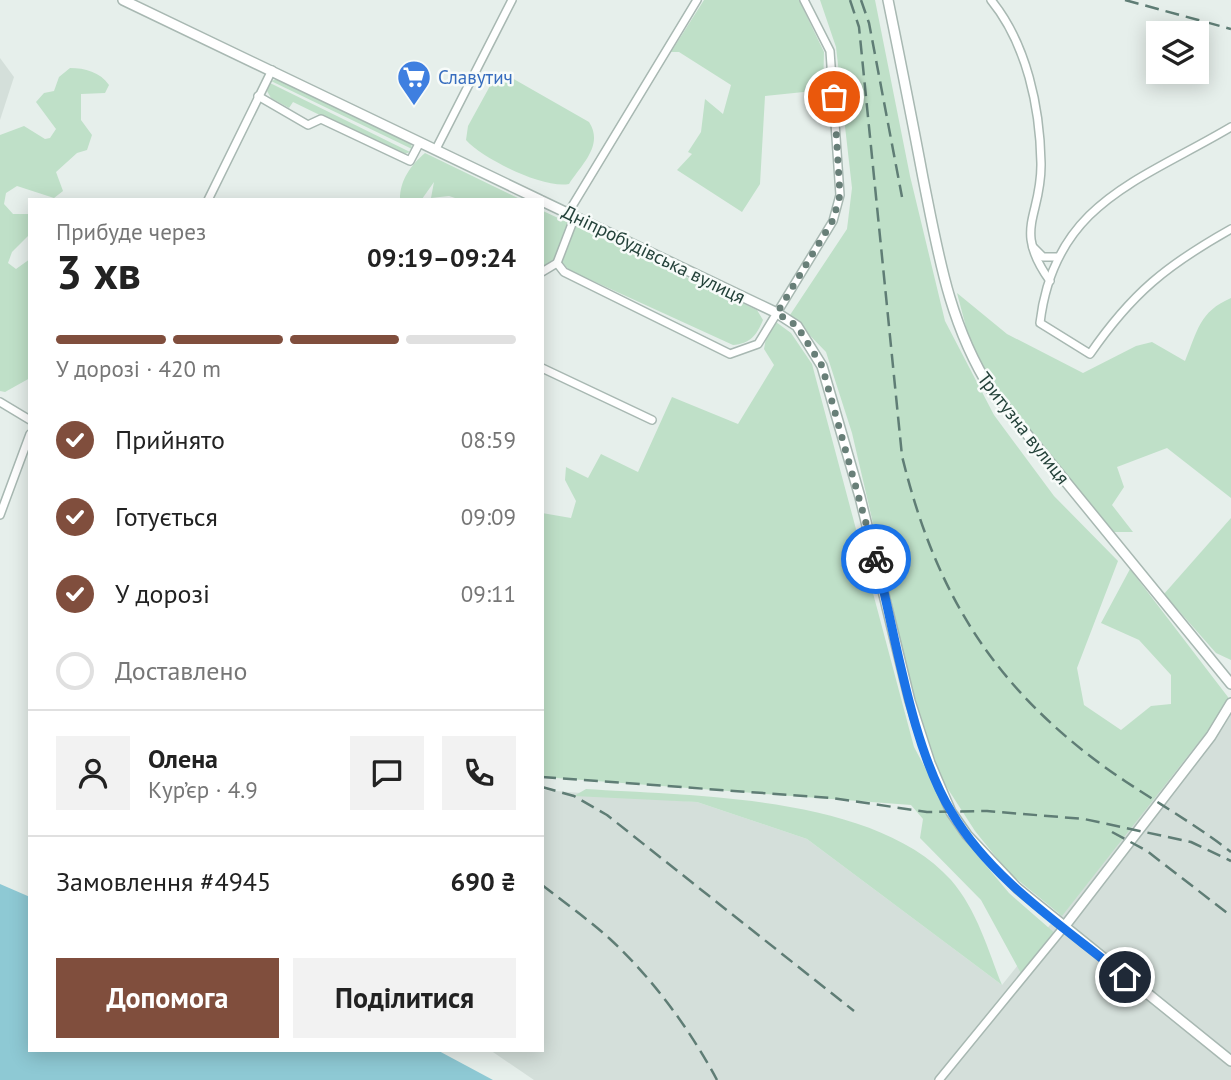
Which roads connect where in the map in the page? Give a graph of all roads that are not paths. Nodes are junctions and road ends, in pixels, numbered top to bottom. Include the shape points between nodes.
1 (123, 0) edge
2 (512, 0) edge
3 (697, 0) edge
4 (804, 0) edge
5 (888, 0) edge
6 (991, 0) edge
7 (272, 70) junction
8 (258, 96) junction
9 (1231, 127) edge
10 (420, 142) junction
11 (436, 149) junction
12 (209, 198) edge
13 (537, 198) edge
14 (544, 201) edge
15 (572, 215) junction
16 (1231, 229) edge
17 (1029, 240) junction
18 (1057, 257) junction
19 (557, 263) junction
20 (544, 271) edge
21 (1050, 281) junction
22 (777, 313) junction
23 (544, 369) edge
24 (0, 401) edge
25 (28, 418) edge
26 (652, 419) dead end
27 (28, 439) edge
28 (0, 515) edge
29 (1231, 684) edge
30 (1231, 703) edge
31 (1064, 927) junction
32 (1231, 1061) edge
33 (939, 1080) edge

1 - 7 street, Дніпробудівська вулиця
2 - 11 street
3 - 15 street
4 - 22 street via 830,51 840,195 833,220
5 - 29 street, Тритузна вулиця via 951,307 969,355 990,390
6 - 17 street via 1018,46 1035,103 1041,164
7 - 8 street
7 - 10 street, Дніпробудівська вулиця
8 - 10 street via 308,125 321,119 410,161
8 - 12 street
9 - 18 street via 1098,205
10 - 11 street, Дніпробудівська вулиця
11 - 13 street, Дніпробудівська вулиця
14 - 15 street, Дніпробудівська вулиця
15 - 19 street
15 - 22 street, Дніпробудівська вулиця
16 - 21 street via 1158,274 1132,298 1090,354 1040,323
17 - 18 street via 1043,257
17 - 21 street
18 - 21 street
19 - 20 street
19 - 22 street via 564,272 730,354 758,344
22 - 31 street, Дніпробудівська вулиця via 797,326 822,366 910,701 951,812 989,860
23 - 26 street
24 - 25 street
27 - 28 street
30 - 31 street via 1211,736
31 - 32 street, Дніпробудівська вулиця
31 - 33 street

